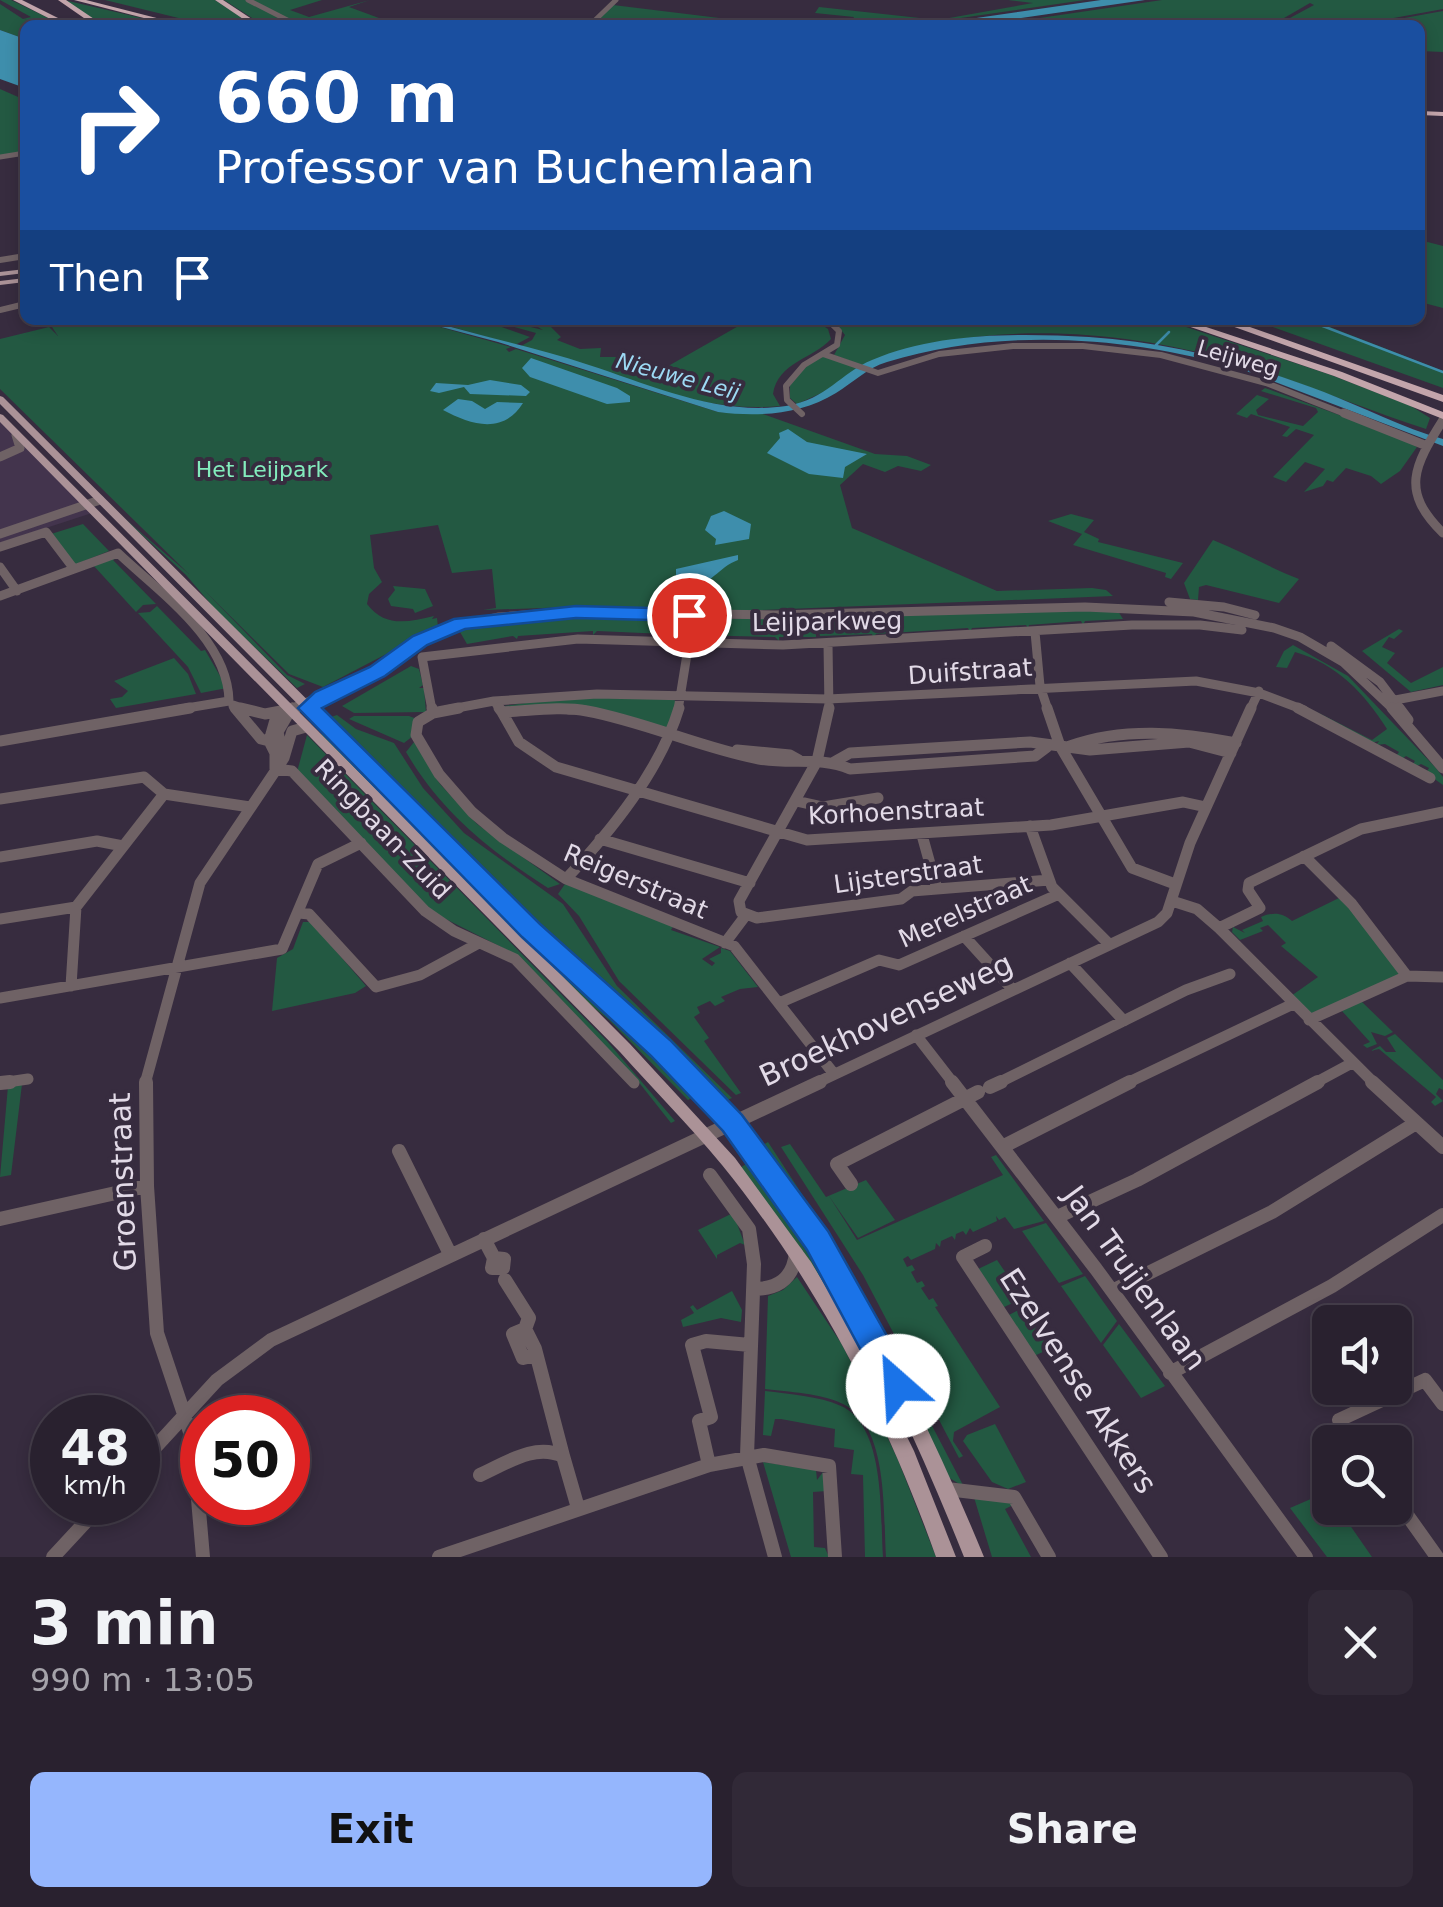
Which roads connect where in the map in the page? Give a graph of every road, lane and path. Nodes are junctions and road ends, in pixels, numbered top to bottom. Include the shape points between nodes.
1 (16, 0) edge
2 (61, 0) edge
3 (77, 0) edge
4 (94, 0) edge
5 (218, 0) edge
6 (248, 0) edge
7 (614, 2) edge
8 (58, 20) edge
9 (91, 20) edge
10 (159, 20) edge
11 (176, 20) edge
12 (249, 20) edge
13 (287, 20) edge
14 (595, 20) edge
15 (833, 325) edge
16 (1190, 325) edge
17 (1213, 325) edge
18 (1234, 325) edge
19 (1253, 325) edge
20 (823, 354) junction
21 (1435, 398) edge
22 (0, 399) edge
23 (1443, 407) edge
24 (802, 414) dead end
25 (0, 417) edge
26 (1443, 418) edge
27 (16, 434) junction
28 (1428, 445) junction
29 (0, 457) edge
30 (100, 500) junction
31 (87, 504) junction
32 (0, 534) edge
33 (1443, 534) edge
34 (0, 547) edge
35 (0, 567) edge
36 (74, 570) junction
37 (16, 591) junction
38 (0, 596) edge
39 (1038, 606) junction
40 (1125, 607) junction
41 (1132, 625) junction
42 (450, 627) junction
43 (1242, 630) dead end
44 (1035, 632) junction
45 (689, 642) junction
46 (828, 644) junction
47 (462, 650) junction
48 (1040, 686) junction
49 (1443, 691) edge
50 (1259, 692) junction
51 (682, 697) junction
52 (828, 699) junction
53 (1396, 700) junction
54 (231, 703) junction
55 (498, 706) junction
56 (296, 710) junction
57 (433, 714) junction
58 (672, 735) junction
59 (0, 741) edge
60 (269, 741) junction
61 (1059, 746) junction
62 (1233, 748) junction
63 (817, 761) junction
64 (834, 762) junction
65 (1443, 768) edge
66 (274, 769) junction
67 (1430, 778) dead end
68 (634, 790) junction
69 (164, 794) junction
70 (878, 798) dead end
71 (0, 799) edge
72 (796, 801) junction
73 (250, 807) junction
74 (1206, 807) junction
75 (1443, 812) edge
76 (1101, 817) junction
77 (1030, 826) junction
78 (778, 832) junction
79 (922, 835) junction
80 (600, 838) junction
81 (361, 843) junction
82 (122, 846) junction
83 (1304, 856) junction
84 (0, 857) edge
85 (566, 879) junction
86 (1049, 880) junction
87 (750, 883) junction
88 (1174, 884) junction
89 (937, 889) junction
90 (1058, 894) junction
91 (1172, 900) junction
92 (76, 907) junction
93 (299, 913) junction
94 (746, 916) junction
95 (0, 920) edge
96 (1219, 928) junction
97 (964, 936) junction
98 (479, 943) junction
99 (725, 943) junction
100 (1109, 944) junction
101 (1070, 962) junction
102 (174, 968) junction
103 (1241, 969) junction
104 (1407, 976) junction
105 (1443, 978) edge
106 (71, 986) junction
107 (1014, 990) junction
108 (0, 998) edge
109 (780, 1003) junction
110 (1293, 1004) junction
111 (1310, 1020) junction
112 (1124, 1021) junction
113 (916, 1034) junction
114 (1352, 1062) junction
115 (834, 1074) junction
116 (28, 1079) dead end
117 (634, 1082) dead end
118 (0, 1084) edge
119 (978, 1092) junction
120 (732, 1123) junction
121 (1416, 1124) junction
122 (705, 1135) junction
123 (1004, 1146) junction
124 (1443, 1146) edge
125 (399, 1151) dead end
126 (710, 1174) dead end
127 (851, 1184) dead end
128 (146, 1186) junction
129 (1443, 1215) edge
130 (1056, 1217) junction
131 (0, 1218) edge
132 (986, 1246) dead end
133 (796, 1252) junction
134 (450, 1254) junction
135 (505, 1280) dead end
136 (753, 1290) junction
137 (1112, 1291) junction
138 (750, 1345) junction
139 (1170, 1372) junction
140 (898, 1386) junction
141 (203, 1395) edge
142 (878, 1399) junction
143 (180, 1402) edge
144 (1443, 1404) edge
145 (180, 1419) edge
146 (1343, 1425) edge
147 (160, 1441) edge
148 (564, 1456) junction
149 (747, 1456) junction
150 (709, 1464) junction
151 (480, 1476) dead end
152 (947, 1488) junction
153 (578, 1508) junction
154 (1412, 1522) edge
155 (83, 1525) edge
156 (202, 1525) edge
157 (53, 1557) edge
158 (204, 1557) edge
159 (439, 1557) edge
160 (775, 1557) edge
161 (835, 1557) edge
162 (946, 1557) edge
163 (974, 1557) edge
164 (1049, 1557) edge
165 (1161, 1557) edge
166 (1306, 1557) edge
167 (1437, 1557) edge

1 - 8 highway
2 - 9 highway
3 - 10 highway
4 - 11 highway
5 - 12 highway
6 - 13 street
7 - 14 street
15 - 20 street via 839,342
16 - 21 highway
17 - 21 highway
18 - 21 highway
19 - 21 highway
20 - 24 street via 788,381 788,400
20 - 28 street, Leijweg via 874,372 997,347 1120,349 1244,376
21 - 23 highway
21 - 26 highway
22 - 30 main road, Ringbaan-Zuid
25 - 27 main road, Ringbaan-Zuid
26 - 28 street
27 - 29 street via 20,448
27 - 31 main road, Ringbaan-Zuid
28 - 33 street via 1412,488
30 - 31 street
30 - 56 main road, Ringbaan-Zuid
31 - 32 street
31 - 56 main road, Ringbaan-Zuid
34 - 36 street via 46,532
35 - 37 street
36 - 37 street
36 - 54 street via 118,553 220,658 232,685
37 - 38 street
39 - 40 street
39 - 42 street via 729,616 576,612
39 - 53 street via 1122,601 1233,609 1342,652
40 - 41 street
40 - 53 street via 1218,614 1286,632
41 - 43 street, Leijparkweg
41 - 44 street, Leijparkweg
42 - 47 street
42 - 56 street
44 - 46 street, Leijparkweg
44 - 48 street
45 - 46 street, Leijparkweg
45 - 47 street, Leijparkweg via 578,639
45 - 51 street
46 - 52 street
47 - 57 street, Reigerstraat via 420,661
48 - 50 street, Duifstraat via 1196,681
48 - 52 street, Duifstraat
48 - 61 street
49 - 53 street
50 - 62 street
50 - 67 street, Duifstraat via 1313,713
51 - 52 street, Duifstraat
51 - 55 street, Duifstraat via 568,694
51 - 58 street
52 - 63 street
53 - 65 street
54 - 56 street via 256,713
54 - 59 street
54 - 60 street
55 - 57 street
55 - 58 street via 584,710
55 - 68 street, Korhoenstraat via 519,742 552,765
56 - 60 street, Ringbaan-Zuid
56 - 66 street, Ringbaan-Zuid
56 - 66 street, Ringbaan-Zuid via 284,758
56 - 120 main road, Ringbaan-Zuid via 661,1048
56 - 122 main road, Ringbaan-Zuid
57 - 85 street, Reigerstraat via 418,722 416,732 449,786 502,838
58 - 63 street via 786,764
58 - 68 street
60 - 66 street, Ringbaan-Zuid
61 - 62 street via 1188,742
61 - 64 street via 850,753
61 - 64 street via 1034,756 892,769 850,769
61 - 76 street
62 - 74 street
63 - 64 street
63 - 72 street
66 - 73 street, Groenstraat
66 - 81 street, Ringbaan-Zuid via 292,771
68 - 78 street, Korhoenstraat
68 - 80 street
69 - 71 street via 144,777
69 - 73 street
69 - 82 street
70 - 72 street via 823,807
72 - 78 street
73 - 102 street, Groenstraat via 200,883
74 - 76 street, Korhoenstraat via 1183,802
74 - 88 street
75 - 83 street via 1362,828
76 - 77 street, Korhoenstraat
76 - 88 street via 1132,868
77 - 79 street, Korhoenstraat
77 - 86 street
78 - 79 street, Korhoenstraat via 818,841
78 - 87 street
79 - 89 street
80 - 85 street
80 - 87 street
81 - 93 street via 318,864
81 - 98 street, Ringbaan-Zuid via 424,911
82 - 84 street via 98,841
82 - 92 street
83 - 96 street via 1249,883 1257,910
83 - 104 street via 1352,904
85 - 99 street, Reigerstraat
86 - 89 street, Lijsterstraat
86 - 90 street
87 - 94 street via 739,902
88 - 91 street
89 - 94 street, Lijsterstraat
90 - 97 street, Merelstraat
90 - 100 street
91 - 96 street via 1197,908
91 - 100 street, Broekhovenseweg via 1158,922
92 - 95 street
92 - 106 street
93 - 98 street via 308,914 370,984 382,987
93 - 102 street via 282,949
94 - 99 street
96 - 103 street
97 - 107 street
97 - 109 street, Merelstraat via 899,965 879,960
98 - 117 street, Ringbaan-Zuid via 515,959
99 - 109 street via 740,951
100 - 101 street, Broekhovenseweg
101 - 107 street, Broekhovenseweg
101 - 112 street
102 - 106 street
102 - 128 street, Groenstraat via 146,1086
103 - 110 street
103 - 112 street
104 - 105 street
104 - 111 street
106 - 108 street
107 - 113 street, Broekhovenseweg
109 - 115 street
110 - 111 street
110 - 123 street
111 - 114 street
112 - 119 street
113 - 115 street, Broekhovenseweg
113 - 119 street, Jan Truijenlaan
114 - 121 street
114 - 130 street
115 - 120 street, Broekhovenseweg
116 - 118 street
119 - 123 street, Jan Truijenlaan
119 - 127 street via 837,1164
120 - 122 street, Broekhovenseweg
120 - 140 main road, Ringbaan-Zuid via 817,1241
121 - 124 street
121 - 137 street via 1272,1212
122 - 133 main road, Ringbaan-Zuid
122 - 134 street, Broekhovenseweg via 490,1249
123 - 130 street, Jan Truijenlaan
125 - 134 street
126 - 136 street via 748,1228
128 - 131 street
128 - 143 street, Groenstraat via 157,1333
129 - 139 street via 1332,1286
130 - 137 street, Jan Truijenlaan
132 - 165 street, Ezelvense Akkers via 963,1256
133 - 136 street via 787,1279
133 - 142 main road, Ringbaan-Zuid
134 - 141 street, Broekhovenseweg via 272,1340
135 - 148 street via 529,1318 525,1329
136 - 138 street
137 - 139 street, Jan Truijenlaan
138 - 149 street
138 - 150 street via 692,1345 711,1418 699,1421
139 - 166 street, Jan Truijenlaan
140 - 142 main road via 878,1376
140 - 152 main road, Ringbaan-Zuid
142 - 162 main road, Ringbaan-Zuid
144 - 146 street via 1425,1380 1339,1420
145 - 147 street, Broekhovenseweg
148 - 151 street via 536,1451
148 - 153 street
149 - 150 street
149 - 160 street
149 - 161 street via 829,1466
150 - 153 street
152 - 163 main road, Ringbaan-Zuid
152 - 164 street via 1014,1497
153 - 159 street
154 - 167 street
155 - 157 street
156 - 158 street, Groenstraat

